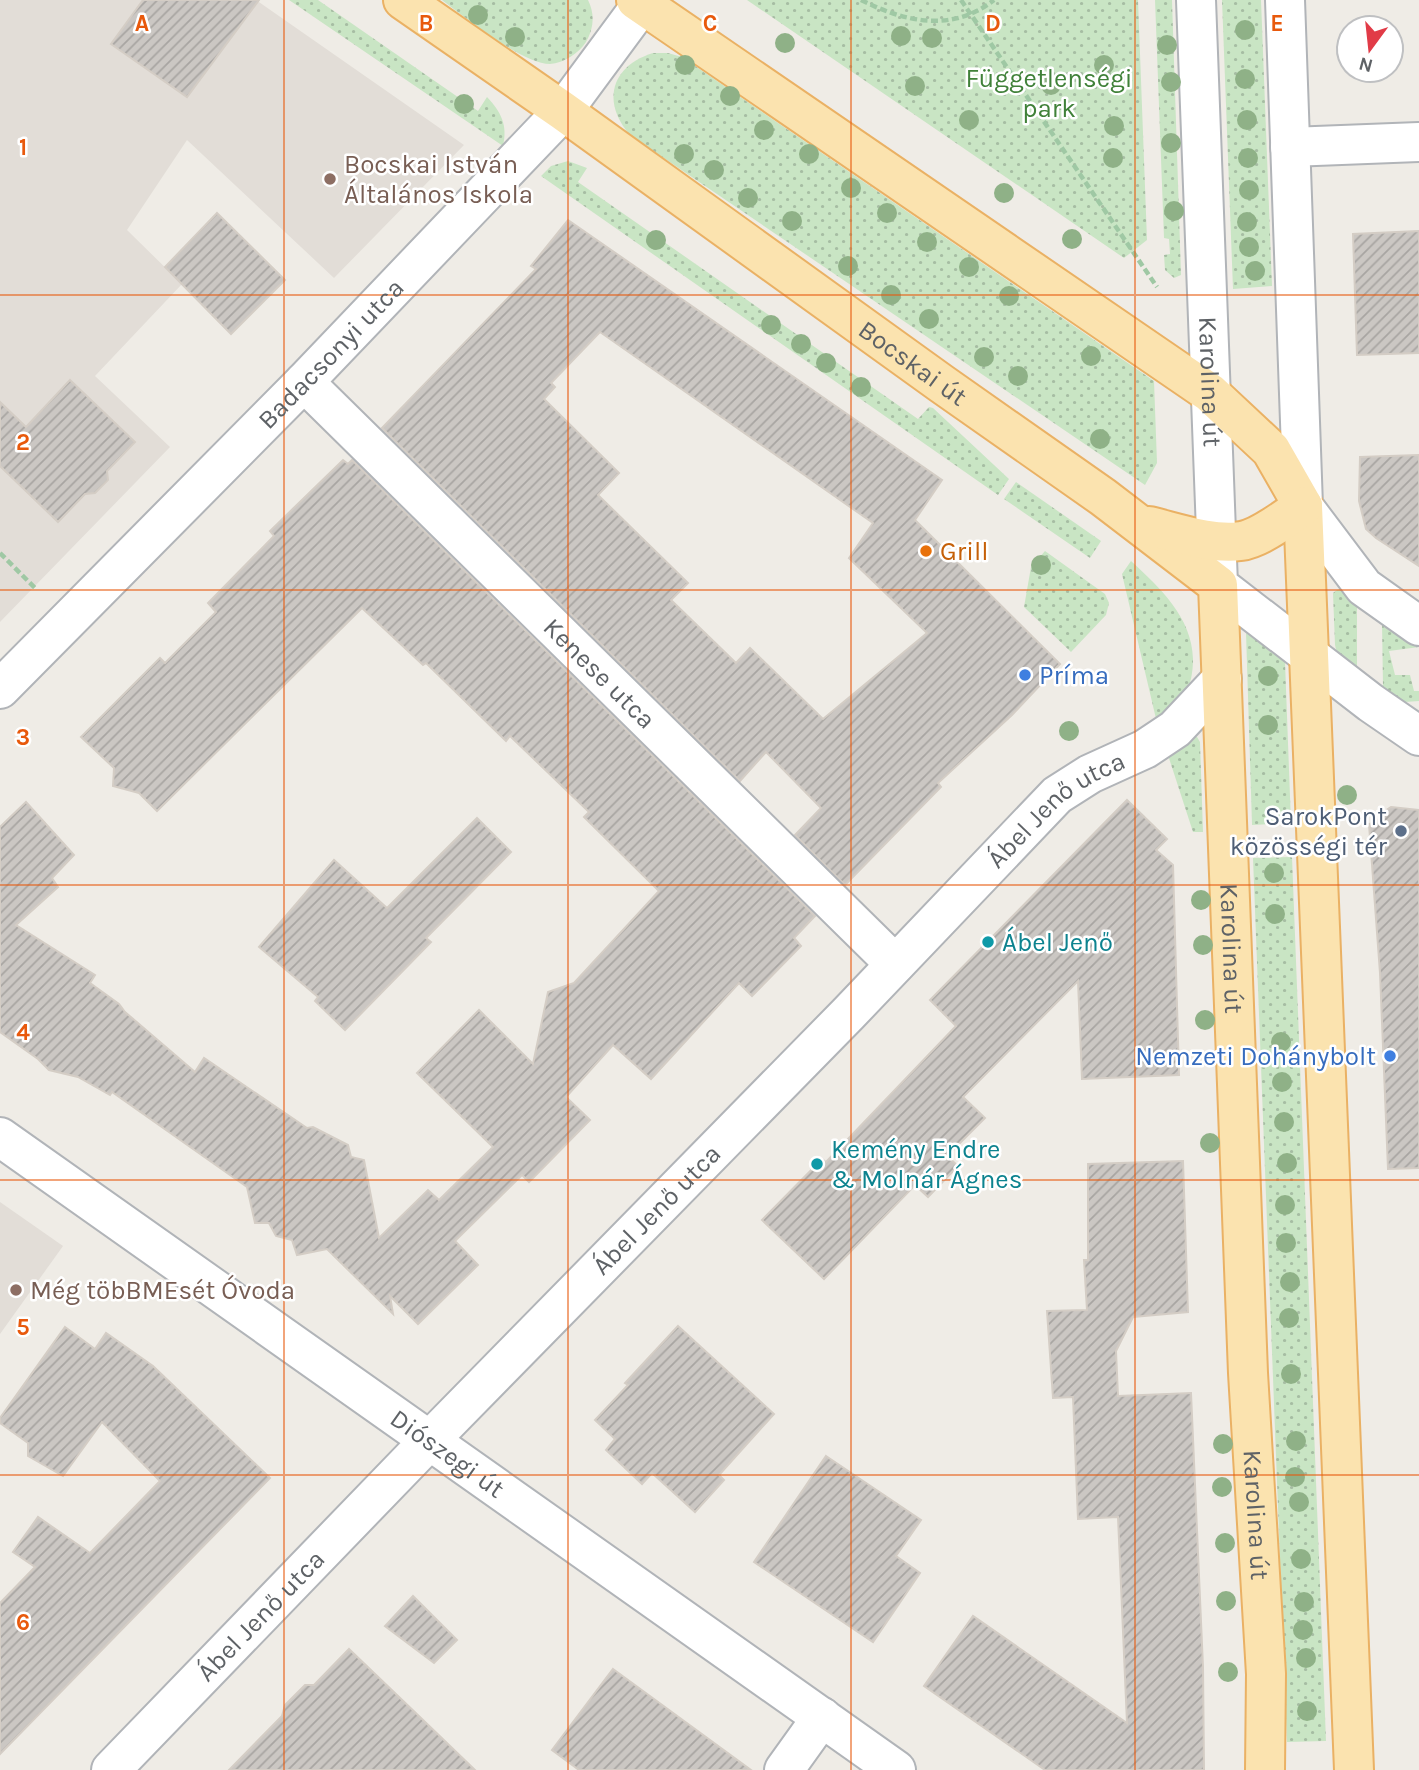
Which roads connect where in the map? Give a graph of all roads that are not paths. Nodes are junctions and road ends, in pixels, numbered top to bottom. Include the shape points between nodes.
1 (403, 0) edge
2 (1196, 0) edge
3 (1285, 0) edge
4 (639, 2) edge
5 (563, 111) junction
6 (1419, 142) edge
7 (1290, 147) junction
8 (304, 382) junction
9 (1210, 393) junction
10 (1303, 506) junction
11 (1136, 523) junction
12 (1216, 542) junction
13 (1217, 585) junction
14 (1419, 626) edge
15 (1309, 655) junction
16 (1222, 679) junction
17 (0, 688) edge
18 (1419, 736) edge
19 (895, 964) junction
20 (0, 1137) edge
21 (429, 1441) junction
22 (822, 1717) junction
23 (111, 1770) edge
24 (784, 1770) edge
25 (896, 1770) edge
26 (1265, 1770) edge
27 (1354, 1770) edge

1 - 5 main road, Bocskai út
2 - 9 street, Karolina út
3 - 7 street
4 - 5 street, Badacsonyi utca
4 - 9 main road
5 - 8 street, Badacsonyi utca
5 - 11 main road, Bocskai út
6 - 7 street
7 - 10 street
8 - 17 street, Badacsonyi utca
8 - 19 street, Kenese utca
9 - 10 main road via 1271,450
9 - 12 street, Karolina út
10 - 12 main road via 1244,541
10 - 14 street via 1364,587
10 - 15 main road
11 - 12 main road
11 - 13 main road, Bocskai út
12 - 13 street, Karolina út
13 - 15 street, Bocskai út
13 - 16 main road, Karolina út
15 - 18 street, Bocskai út
15 - 27 main road
16 - 19 street, Ábel Jenő utca via 1175,729 1145,750 1090,774 1057,795
16 - 26 main road, Karolina út via 1248,1373 1266,1674
19 - 21 street, Ábel Jenő utca
20 - 21 street, Diószegi út
21 - 22 street, Diószegi út
21 - 23 street, Ábel Jenő utca
22 - 24 street
22 - 25 street, Diószegi út

